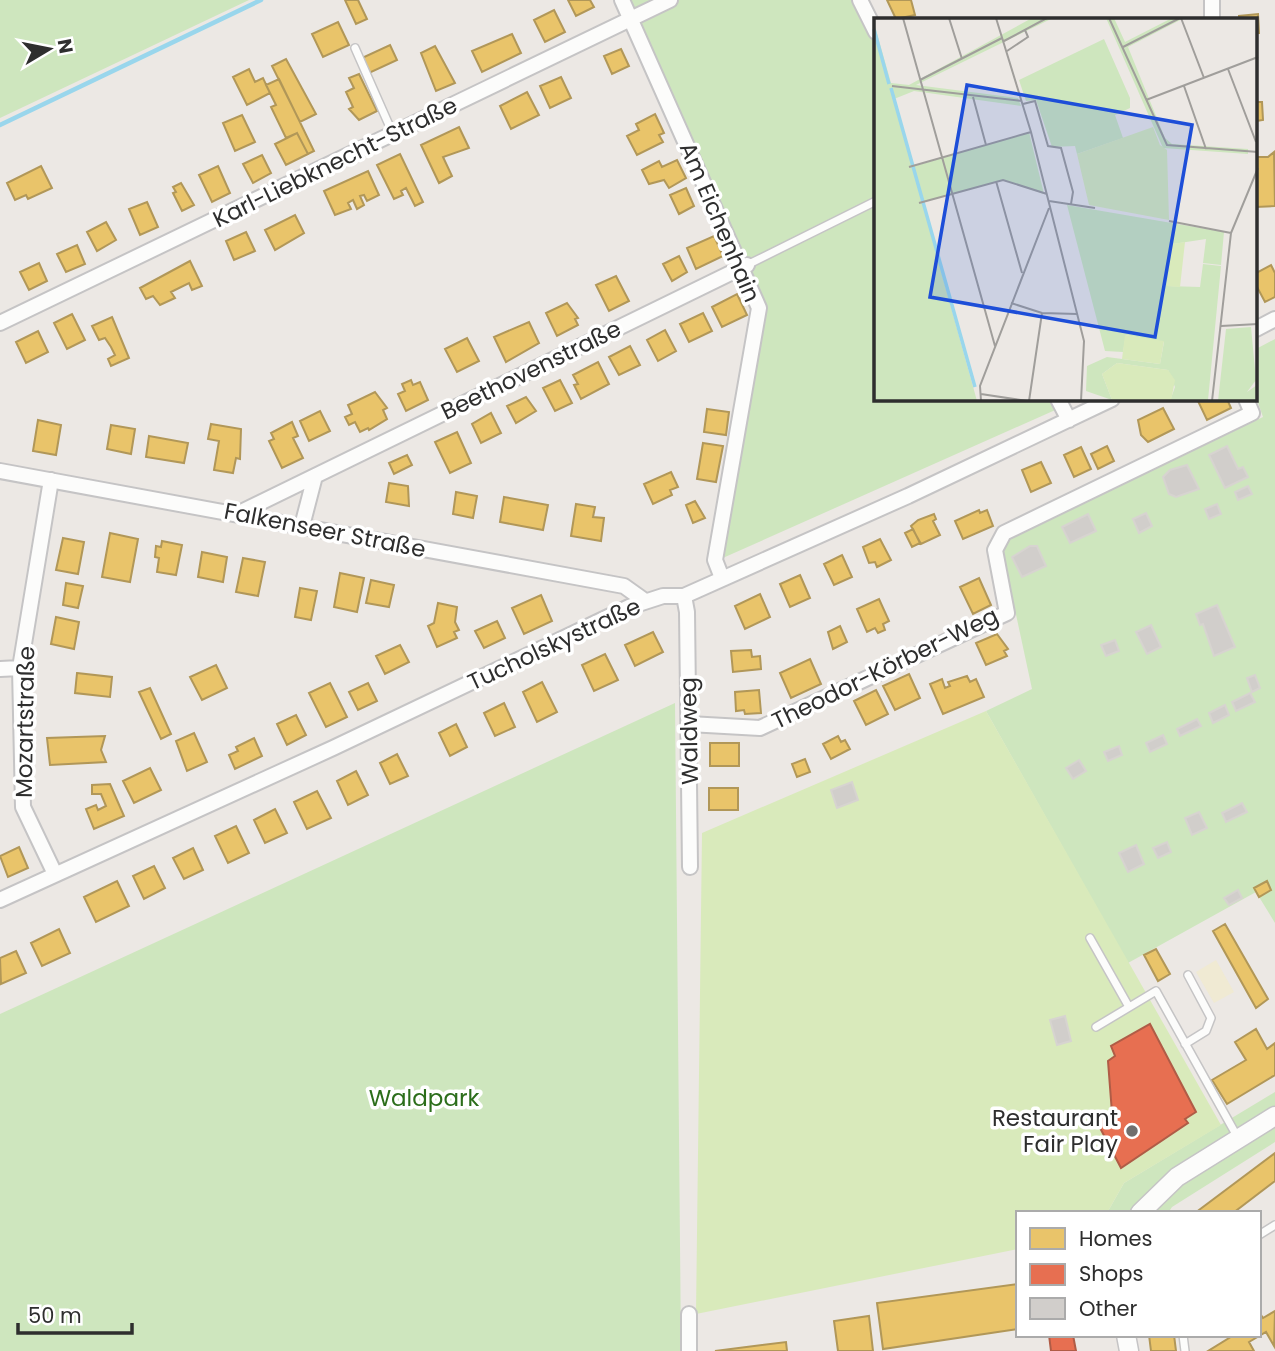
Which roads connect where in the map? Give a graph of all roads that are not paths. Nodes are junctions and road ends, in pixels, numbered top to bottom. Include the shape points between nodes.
1 (622, 0) edge
2 (670, 0) edge
3 (860, 0) edge
4 (1212, 0) edge
5 (631, 18) junction
6 (1212, 18) edge
7 (874, 28) edge
8 (355, 48) dead end
9 (393, 134) junction
10 (874, 202) edge
11 (745, 266) junction
12 (1275, 319) edge
13 (0, 323) edge
14 (1258, 328) edge
15 (1059, 401) edge
16 (1108, 401) edge
17 (1247, 401) edge
18 (1069, 420) junction
19 (0, 471) edge
20 (315, 476) junction
21 (51, 480) junction
22 (237, 514) junction
23 (302, 526) junction
24 (722, 578) junction
25 (684, 596) junction
26 (645, 601) junction
27 (20, 668) junction
28 (0, 669) edge
29 (689, 724) junction
30 (690, 867) dead end
31 (55, 874) junction
32 (0, 900) edge
33 (1090, 938) dead end
34 (1188, 975) dead end
35 (1129, 1007) junction
36 (1096, 1027) dead end
37 (1185, 1044) junction
38 (1275, 1116) edge
39 (1238, 1139) junction
40 (1142, 1211) edge
41 (689, 1314) dead end
42 (688, 1351) edge

1 - 5 street, Am Eichenhain
2 - 5 street, Karl-Liebknecht-Straße
3 - 7 street
4 - 6 street
5 - 9 street, Karl-Liebknecht-Straße
5 - 11 street, Am Eichenhain
8 - 9 lane
9 - 13 street, Karl-Liebknecht-Straße
10 - 11 lane
11 - 20 street, Beethovenstraße
11 - 24 street, Am Eichenhain via 759,308 715,560
12 - 14 street
15 - 18 street
16 - 18 street, Tucholskystraße
17 - 29 street, Theodor-Körber-Weg via 1252,414 1004,533 995,550 1007,613 760,728
18 - 24 street, Tucholskystraße
19 - 21 street, Falkenseer Straße
20 - 22 street, Beethovenstraße
20 - 23 street
21 - 22 street, Falkenseer Straße
21 - 27 street, Mozartstraße
22 - 23 street, Falkenseer Straße
23 - 26 street, Falkenseer Straße via 625,586
24 - 25 street, Tucholskystraße
25 - 26 street, Tucholskystraße
25 - 29 street, Waldweg
26 - 31 street, Tucholskystraße
27 - 28 street
27 - 31 street, Mozartstraße via 23,807
29 - 30 street, Waldweg
31 - 32 street, Tucholskystraße
33 - 35 lane
34 - 37 lane via 1211,1018 1206,1031
35 - 36 lane
35 - 37 lane via 1156,991
37 - 39 lane
38 - 39 street
39 - 40 street via 1177,1177
41 - 42 street

